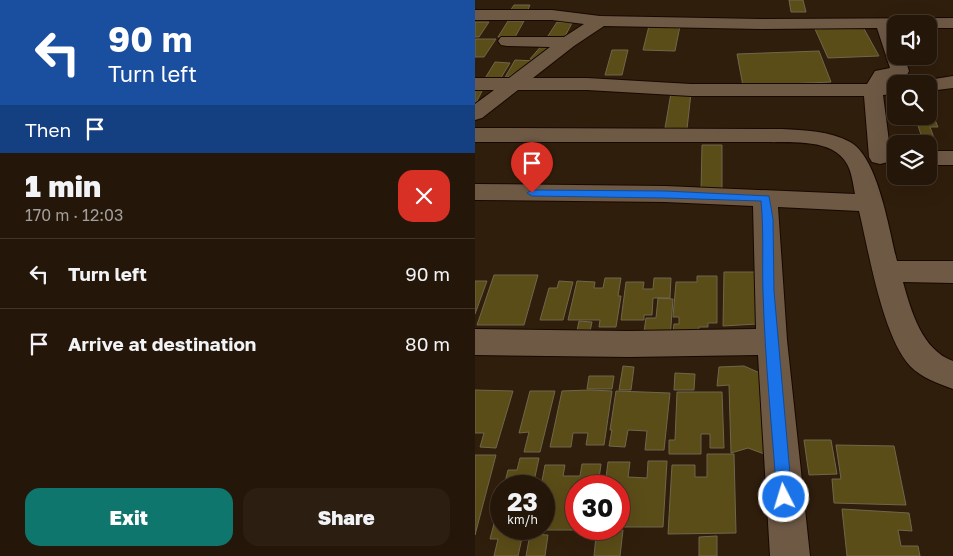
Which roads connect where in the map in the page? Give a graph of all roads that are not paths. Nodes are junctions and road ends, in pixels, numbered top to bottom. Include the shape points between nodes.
1 (475, 15) edge
2 (600, 21) junction
3 (953, 23) edge
4 (884, 24) junction
5 (507, 41) dead end
6 (568, 42) junction
7 (953, 82) edge
8 (937, 83) edge
9 (475, 84) edge
10 (512, 85) junction
11 (887, 89) edge
12 (873, 90) junction
13 (475, 114) edge
14 (475, 136) edge
15 (887, 153) edge
16 (856, 156) junction
17 (887, 157) edge
18 (937, 158) edge
19 (953, 158) edge
20 (475, 192) edge
21 (765, 198) junction
22 (869, 202) junction
23 (887, 271) junction
24 (953, 272) edge
25 (475, 342) edge
26 (772, 342) junction
27 (953, 375) edge
28 (790, 556) edge

1 - 2 street via 569,15
2 - 4 street
2 - 6 street
3 - 4 street
4 - 12 street via 900,71 882,75
5 - 6 street
6 - 10 street
7 - 8 street
9 - 10 street
10 - 12 street via 587,84 691,90
10 - 13 street
11 - 12 street
12 - 15 street
14 - 16 street via 796,138 831,142
16 - 17 street
16 - 22 street
18 - 19 street
20 - 21 street
21 - 22 street
21 - 26 street
22 - 23 street
23 - 24 street
23 - 27 street via 909,340 921,356 939,370
25 - 26 street
26 - 28 street

